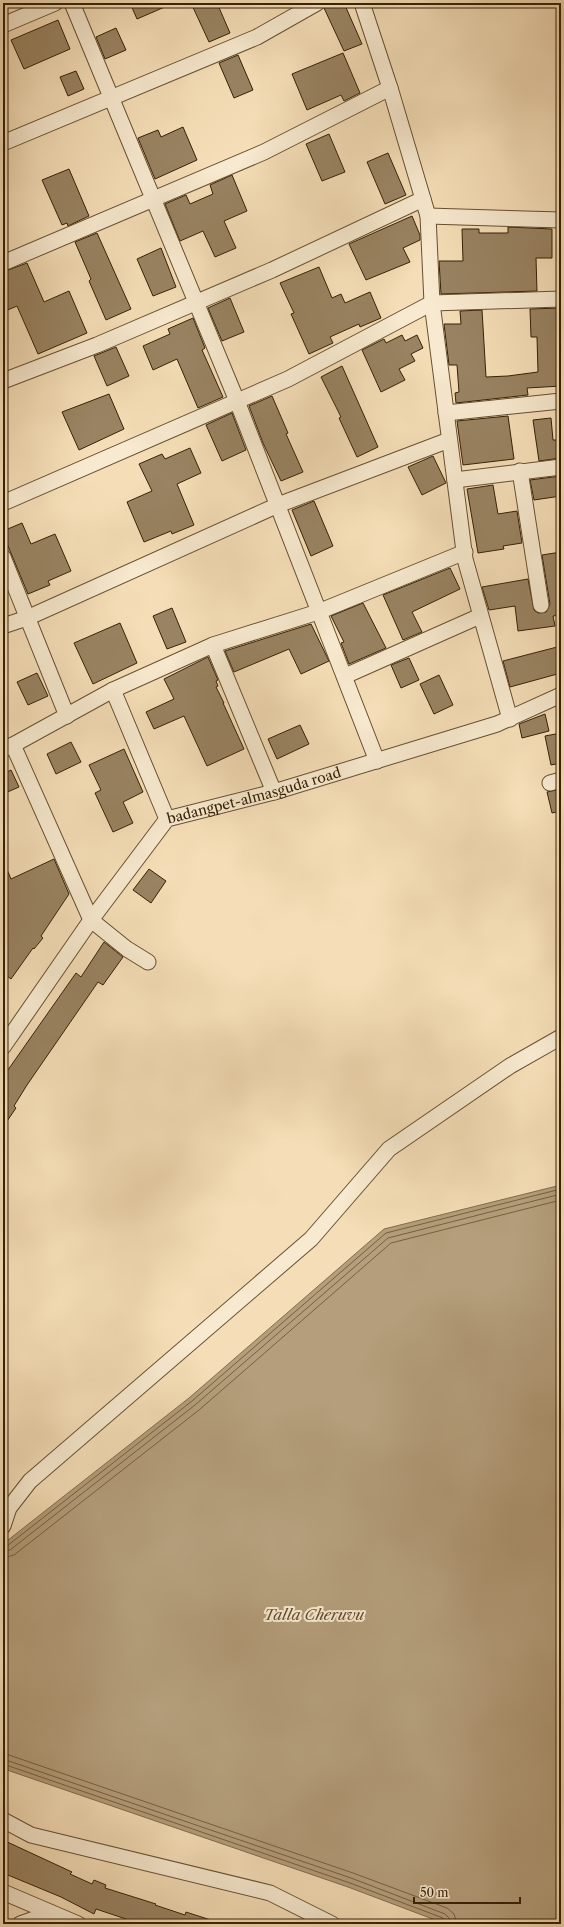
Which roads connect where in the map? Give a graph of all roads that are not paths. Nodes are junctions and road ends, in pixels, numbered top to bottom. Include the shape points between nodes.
1 (55, 3) edge
2 (72, 3) edge
3 (317, 3) edge
4 (362, 3) edge
5 (3, 25) edge
6 (390, 88) junction
7 (110, 98) junction
8 (3, 143) edge
9 (423, 199) junction
10 (152, 201) junction
11 (428, 216) junction
12 (561, 220) edge
13 (3, 263) edge
14 (561, 299) edge
15 (432, 302) junction
16 (195, 303) junction
17 (3, 381) edge
18 (237, 401) junction
19 (561, 401) edge
20 (446, 413) junction
21 (449, 440) junction
22 (561, 466) edge
23 (520, 471) junction
24 (456, 480) junction
25 (3, 503) edge
26 (278, 505) junction
27 (465, 552) junction
28 (3, 557) edge
29 (541, 605) dead end
30 (318, 612) junction
31 (480, 616) junction
32 (27, 618) junction
33 (3, 626) edge
34 (213, 645) junction
35 (345, 676) junction
36 (113, 690) junction
37 (561, 695) edge
38 (67, 716) junction
39 (510, 718) junction
40 (8, 747) edge
41 (376, 760) junction
42 (274, 792) junction
43 (167, 819) junction
44 (91, 920) junction
45 (148, 962) dead end
46 (561, 1037) edge
47 (3, 1046) edge
48 (3, 1526) edge
49 (3, 1820) edge
50 (3, 1892) edge
51 (51, 1913) junction
52 (20, 1924) edge
53 (78, 1924) edge
54 (332, 1924) edge

1 - 5 street
2 - 7 street
3 - 7 street via 257,36
4 - 6 street
6 - 9 street
6 - 10 street via 264,152
7 - 8 street
7 - 10 street
9 - 11 street
9 - 16 street
10 - 13 street
10 - 16 street
11 - 12 street
11 - 15 street
14 - 15 street
15 - 18 street via 288,379
15 - 20 street
16 - 17 street via 97,345
16 - 18 street
18 - 25 street
18 - 26 street
19 - 20 street
20 - 21 street
21 - 24 street
21 - 26 street
22 - 23 street
23 - 24 street
23 - 29 street
24 - 27 street
26 - 30 street
26 - 32 street
27 - 30 street
27 - 31 street
28 - 32 street
30 - 34 street
30 - 35 street
31 - 35 street
31 - 39 street
32 - 33 street
32 - 38 street
34 - 36 street
34 - 42 street
35 - 41 street
36 - 38 street
36 - 43 street
37 - 39 street, badangpet-almasguda road
38 - 40 street
39 - 41 street, badangpet-almasguda road
40 - 44 street
41 - 42 street, badangpet-almasguda road
42 - 43 street, badangpet-almasguda road
43 - 44 street, badangpet-almasguda road
44 - 45 street
44 - 47 street, badangpet-almasguda road
46 - 48 street via 510,1066 389,1149 311,1239 30,1481 9,1508
49 - 54 street via 31,1835 270,1893
50 - 51 street
51 - 52 street
51 - 53 street

